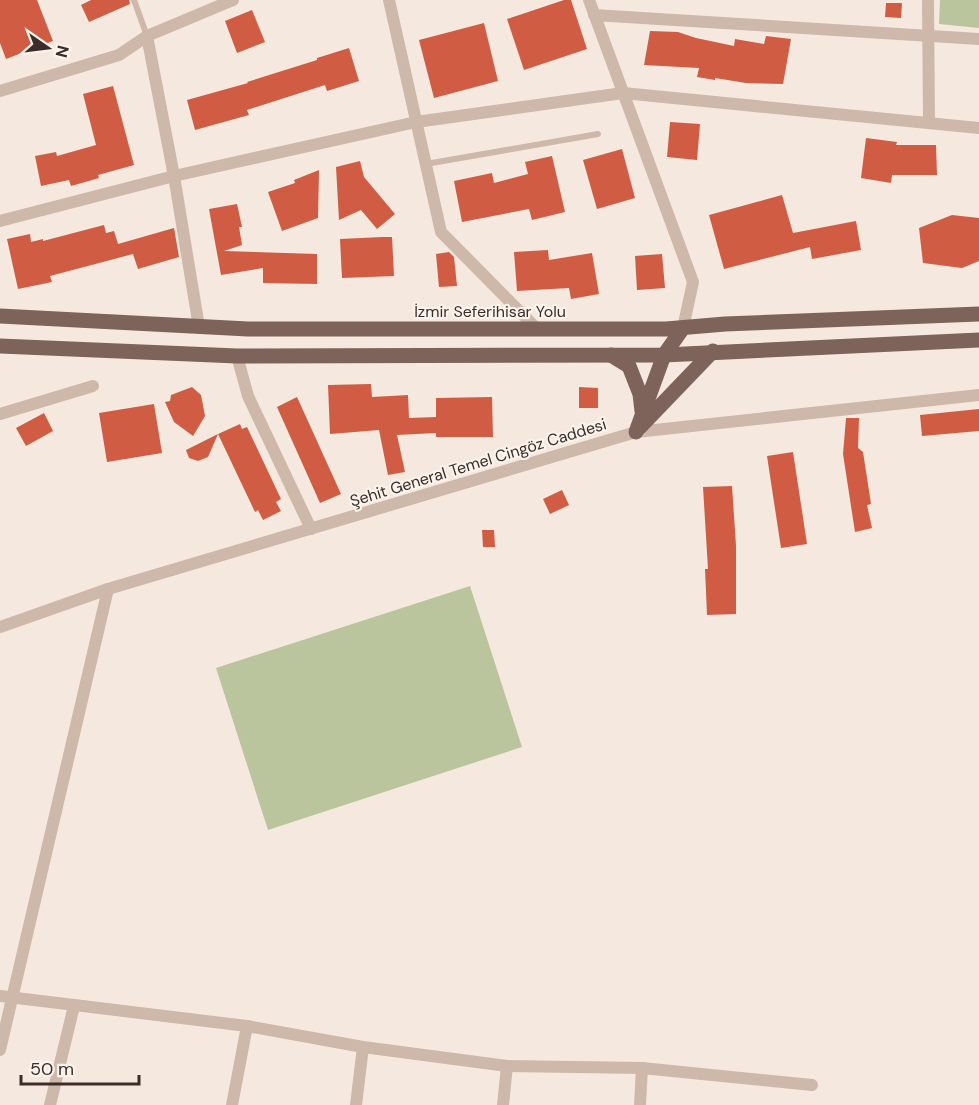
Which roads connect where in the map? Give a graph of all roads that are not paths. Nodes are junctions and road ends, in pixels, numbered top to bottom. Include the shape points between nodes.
1 (134, 0) edge
2 (233, 0) edge
3 (388, 0) edge
4 (589, 0) edge
5 (928, 0) edge
6 (594, 15) junction
7 (928, 34) junction
8 (147, 36) junction
9 (979, 39) edge
10 (0, 91) edge
11 (623, 93) junction
12 (416, 122) junction
13 (929, 123) junction
14 (979, 128) edge
15 (598, 134) dead end
16 (425, 164) junction
17 (174, 176) junction
18 (0, 221) edge
19 (979, 314) edge
20 (0, 316) edge
21 (198, 327) junction
22 (683, 327) junction
23 (537, 329) junction
24 (979, 340) edge
25 (0, 346) edge
26 (713, 351) junction
27 (664, 354) junction
28 (611, 355) junction
29 (237, 356) junction
30 (93, 386) dead end
31 (979, 395) edge
32 (643, 413) junction
33 (0, 414) edge
34 (636, 432) junction
35 (311, 529) junction
36 (108, 589) junction
37 (0, 627) edge
38 (6, 997) edge
39 (74, 1006) junction
40 (247, 1026) junction
41 (363, 1047) junction
42 (0, 1050) edge
43 (507, 1066) junction
44 (642, 1068) junction
45 (812, 1085) dead end
46 (50, 1105) edge
47 (232, 1105) edge
48 (356, 1105) edge
49 (503, 1105) edge
50 (640, 1105) edge

1 - 8 lane
2 - 8 street
3 - 12 street
4 - 6 street
5 - 7 street
6 - 7 street
6 - 11 street
7 - 9 street
7 - 13 street
8 - 10 street via 119,55
8 - 17 street
11 - 12 street
11 - 13 street
11 - 22 street via 693,282
12 - 16 street
12 - 17 street
13 - 14 street
15 - 16 lane
16 - 23 street via 441,232
17 - 18 street
17 - 21 street
19 - 22 main road, İzmir Seferihisar Yolu
20 - 21 main road, İzmir Seferihisar Yolu
21 - 23 main road, İzmir Seferihisar Yolu
22 - 23 main road, İzmir Seferihisar Yolu
22 - 27 main road
24 - 26 main road
25 - 29 main road
26 - 27 main road
26 - 34 main road
27 - 28 main road
27 - 32 main road
28 - 29 main road
28 - 32 main road via 629,366
29 - 35 street via 248,396
30 - 33 street
31 - 34 street, Şehit General Temel Cingöz Caddesi
32 - 34 main road
34 - 35 street, Şehit General Temel Cingöz Caddesi
35 - 36 street, Şehit General Temel Cingöz Caddesi
36 - 37 street, Şehit General Temel Cingöz Caddesi
36 - 38 street
38 - 39 street
38 - 42 street
39 - 40 street
39 - 46 street
40 - 41 street
40 - 47 street
41 - 43 street
41 - 48 street
43 - 44 street
43 - 49 street
44 - 45 street
44 - 50 street

